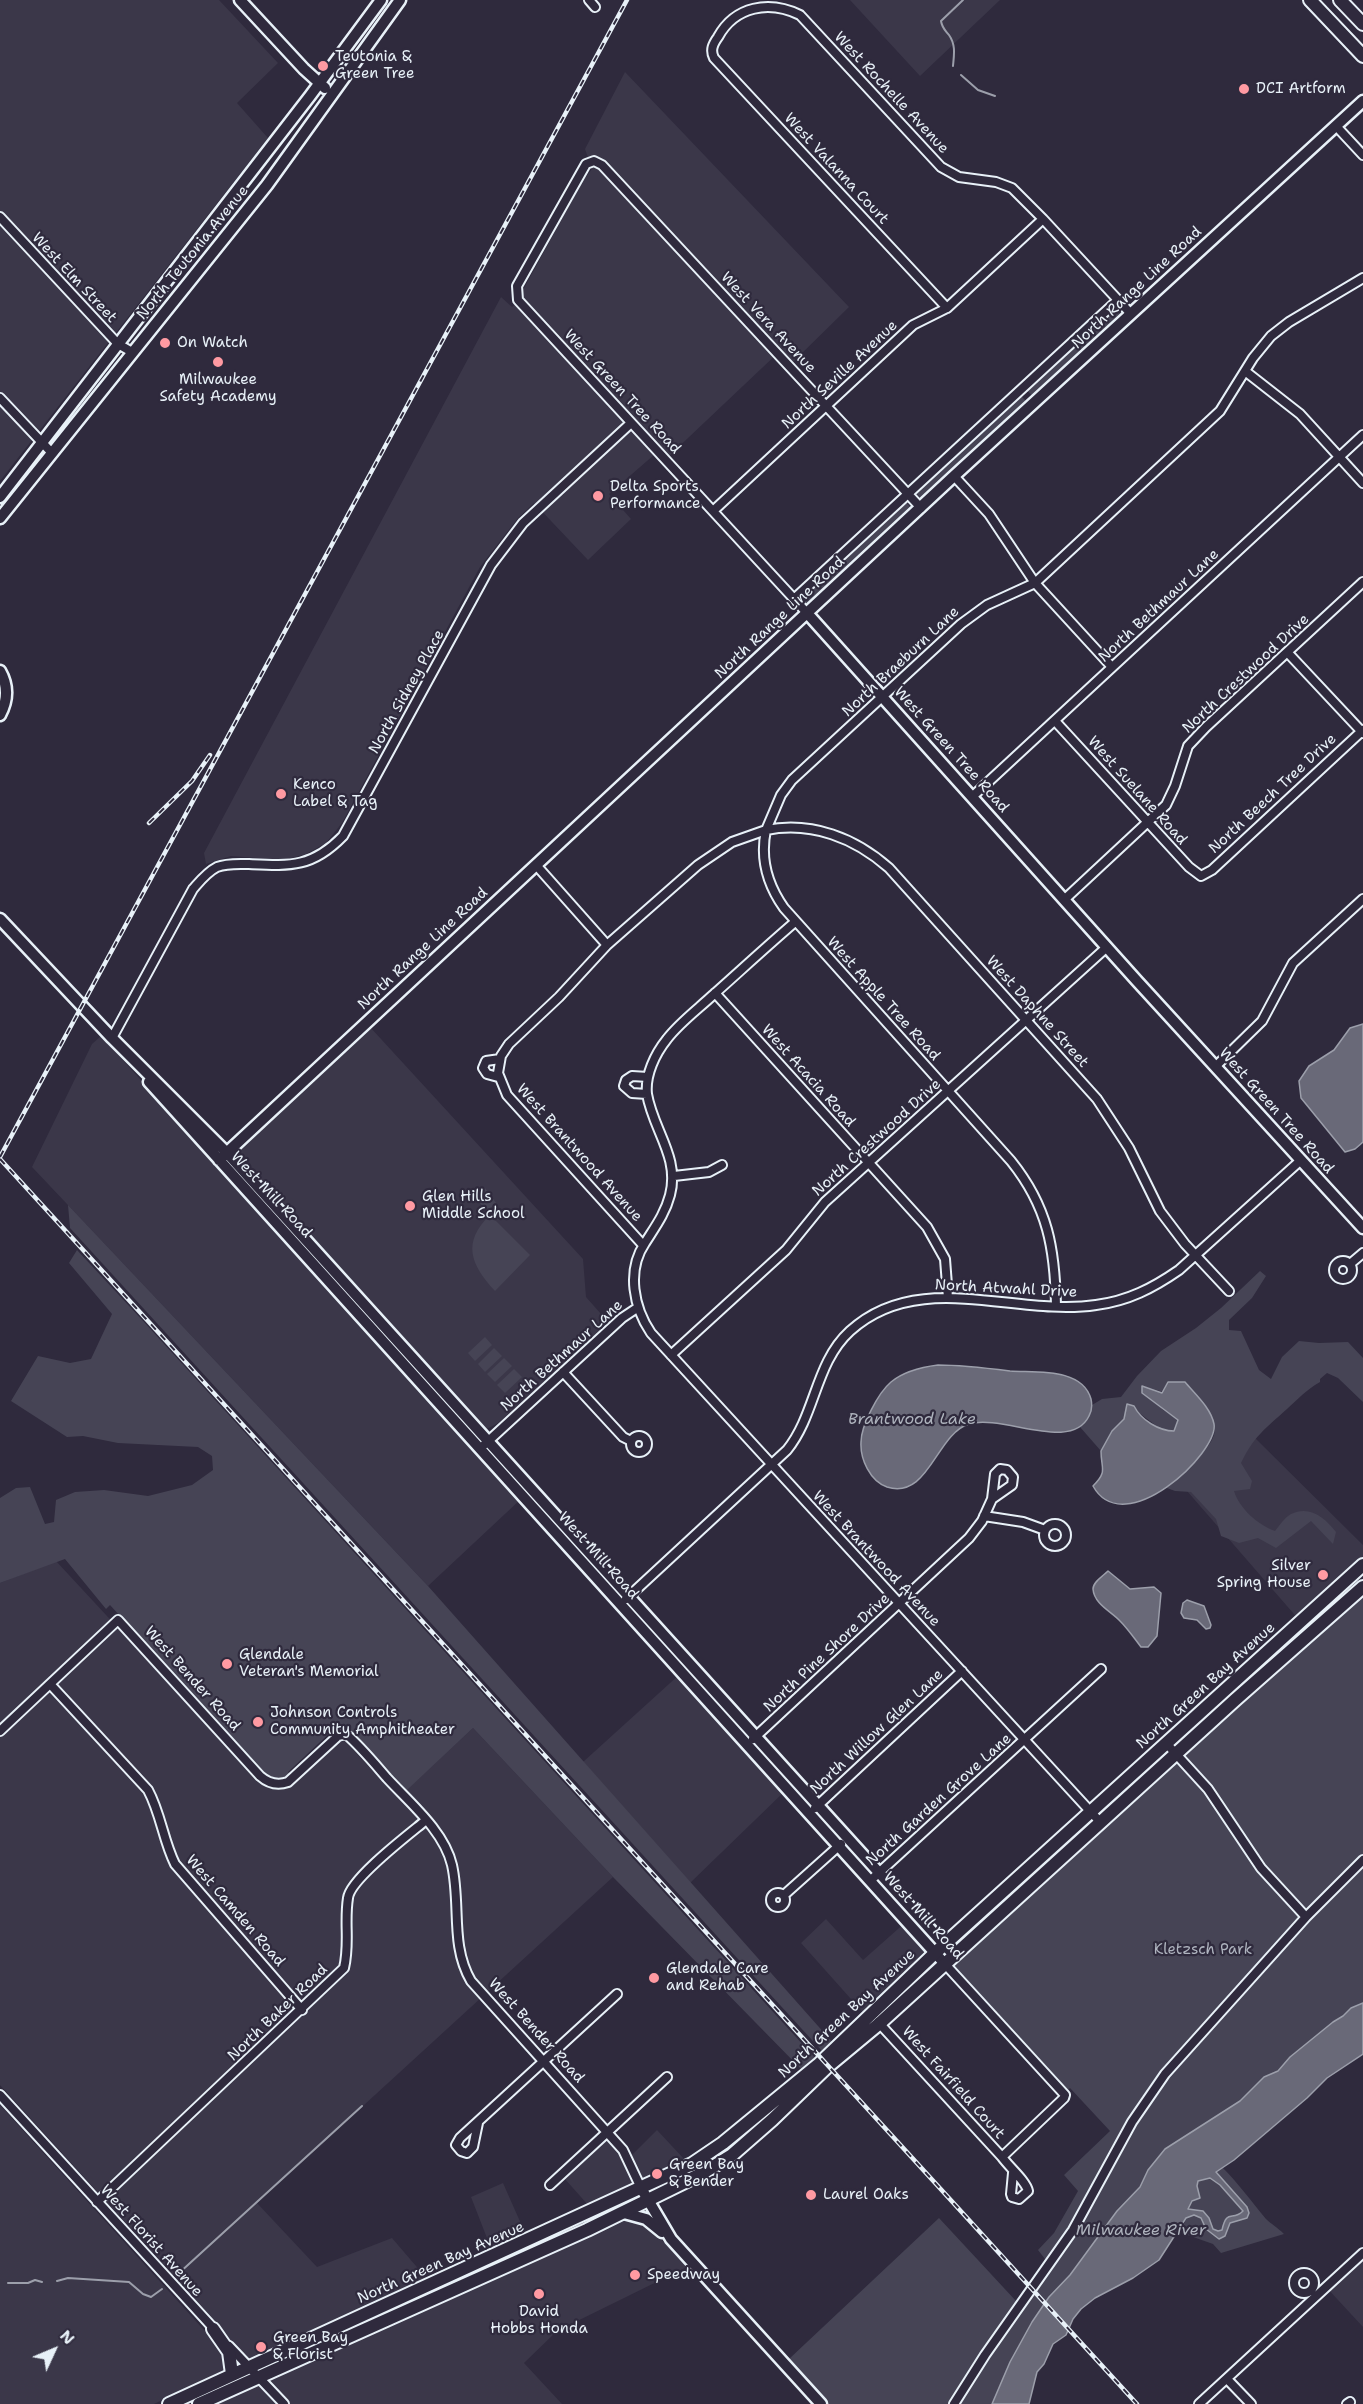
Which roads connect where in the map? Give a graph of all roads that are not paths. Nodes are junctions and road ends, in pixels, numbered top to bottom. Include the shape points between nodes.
1 (240, 0) edge
2 (381, 0) edge
3 (400, 0) edge
4 (589, 0) edge
5 (1310, 0) edge
6 (1340, 0) edge
7 (750, 2) edge
8 (595, 7) dead end
9 (1363, 24) edge
10 (712, 46) joint
11 (1363, 56) edge
12 (320, 84) junction
13 (332, 94) junction
14 (1363, 101) edge
15 (1336, 126) junction
16 (1363, 155) edge
17 (592, 161) joint
18 (0, 217) edge
19 (1043, 219) junction
20 (1363, 278) edge
21 (1118, 300) junction
22 (947, 308) junction
23 (1131, 314) junction
24 (118, 344) junction
25 (132, 352) junction
26 (1245, 371) junction
27 (1022, 391) junction
28 (0, 398) edge
29 (1034, 404) junction
30 (827, 406) junction
31 (631, 423) junction
32 (1363, 435) edge
33 (42, 442) junction
34 (51, 452) junction
35 (1339, 457) junction
36 (954, 476) junction
37 (1363, 483) edge
38 (909, 495) junction
39 (0, 496) edge
40 (921, 508) junction
41 (713, 511) junction
42 (0, 518) edge
43 (1363, 582) edge
44 (1035, 583) junction
45 (794, 598) junction
46 (807, 613) junction
47 (1288, 653) junction
48 (1112, 667) junction
49 (0, 671) edge
50 (883, 697) junction
51 (0, 715) edge
52 (1055, 721) junction
53 (1362, 731) edge
54 (973, 796) junction
55 (1148, 823) junction
56 (766, 830) junction
57 (536, 865) junction
58 (1201, 876) joint
59 (1065, 899) junction
60 (1363, 899) edge
61 (0, 919) edge
62 (795, 922) junction
63 (607, 945) junction
64 (1107, 947) junction
65 (715, 993) junction
66 (1026, 1020) junction
67 (112, 1038) junction
68 (500, 1059) junction
69 (1216, 1066) junction
70 (498, 1077) junction
71 (648, 1077) junction
72 (948, 1091) junction
73 (647, 1094) junction
74 (223, 1157) junction
75 (1301, 1160) junction
76 (868, 1163) junction
77 (722, 1165) dead end
78 (674, 1176) junction
79 (1361, 1223) edge
80 (643, 1245) junction
81 (1363, 1253) edge
82 (1195, 1256) junction
83 (1350, 1264) dead end
84 (1229, 1291) dead end
85 (948, 1298) junction
86 (1056, 1306) junction
87 (638, 1308) junction
88 (671, 1355) junction
89 (563, 1372) junction
90 (632, 1442) dead end
91 (484, 1444) junction
92 (771, 1466) junction
93 (992, 1498) dead end
94 (984, 1516) junction
95 (1045, 1530) dead end
96 (1363, 1565) edge
97 (1363, 1587) edge
98 (625, 1600) junction
99 (900, 1604) junction
100 (1101, 1669) dead end
101 (962, 1671) junction
102 (50, 1684) junction
103 (0, 1731) edge
104 (1025, 1739) junction
105 (752, 1740) junction
106 (1166, 1743) junction
107 (1176, 1754) junction
108 (814, 1809) junction
109 (1090, 1812) junction
110 (425, 1821) junction
111 (1101, 1823) junction
112 (848, 1838) junction
113 (838, 1845) junction
114 (1363, 1860) edge
115 (875, 1877) junction
116 (784, 1895) dead end
117 (1306, 1917) junction
118 (940, 1949) junction
119 (950, 1960) junction
120 (617, 1994) dead end
121 (302, 2010) junction
122 (870, 2013) junction
123 (880, 2023) junction
124 (544, 2063) junction
125 (667, 2077) dead end
126 (0, 2095) edge
127 (478, 2123) dead end
128 (608, 2132) junction
129 (1002, 2157) junction
130 (1013, 2173) dead end
131 (550, 2185) dead end
132 (642, 2188) junction
133 (649, 2201) junction
134 (98, 2202) junction
135 (624, 2213) junction
136 (671, 2239) junction
137 (1363, 2253) edge
138 (213, 2329) junction
139 (324, 2332) junction
140 (311, 2338) junction
141 (331, 2346) junction
142 (318, 2352) junction
143 (248, 2366) junction
144 (232, 2374) junction
145 (258, 2377) junction
146 (1227, 2379) junction
147 (169, 2404) edge
148 (199, 2404) edge
149 (284, 2404) edge
150 (821, 2404) edge
151 (954, 2404) edge
152 (1199, 2404) edge
153 (1251, 2404) edge

1 - 12 street
2 - 12 street, North Teutonia Avenue
3 - 13 street, North Teutonia Avenue
4 - 8 street
5 - 11 main road
6 - 9 main road
7 - 10 street, West Rochelle Avenue via 728,21
7 - 19 street, West Rochelle Avenue via 793,9 941,167 959,177 1005,184
10 - 22 street, West Valanna Court via 714,58
12 - 13 street
12 - 24 street, North Teutonia Avenue
13 - 25 street, North Teutonia Avenue via 267,185
14 - 15 street, North Range Line Road
15 - 16 street
15 - 23 street, North Range Line Road
17 - 30 street, West Vera Avenue via 602,165
17 - 31 street, West Green Tree Road via 582,169 516,293 526,311
18 - 24 street, West Elm Street
19 - 21 street, West Rochelle Avenue
19 - 22 street, North Seville Avenue
20 - 26 street, North Braeburn Lane via 1271,336
21 - 23 street, West Rochelle Avenue
21 - 27 street
22 - 30 street, North Seville Avenue via 913,325
23 - 29 street, North Range Line Road
24 - 25 street, West Elm Street
24 - 33 street, North Teutonia Avenue
25 - 34 street, North Teutonia Avenue
26 - 35 street via 1300,414
26 - 44 street, North Braeburn Lane via 1220,411
27 - 29 street
27 - 38 street
28 - 33 street
29 - 36 street, North Range Line Road
30 - 38 street, West Vera Avenue
30 - 41 street, North Seville Avenue
31 - 41 street, West Green Tree Road
31 - 67 street, North Sidney Place via 524,523 491,565 343,836 317,858 302,864 230,864 206,874 193,890
32 - 35 street, North Bethmaur Lane
33 - 34 street
33 - 39 street, North Teutonia Avenue
34 - 42 street, North Teutonia Avenue
35 - 37 street
35 - 48 street, North Bethmaur Lane
36 - 40 street, North Range Line Road
36 - 44 street via 989,514
38 - 40 street, West Vera Avenue
38 - 45 street
40 - 46 street, North Range Line Road
41 - 45 street, West Green Tree Road
43 - 47 street, North Crestwood Drive
44 - 48 street
44 - 50 street, North Braeburn Lane via 969,617
45 - 46 street, West Green Tree Road
46 - 50 street, West Green Tree Road
46 - 57 street, North Range Line Road
47 - 53 street
47 - 55 street, North Crestwood Drive via 1188,746 1166,805
48 - 52 street, North Bethmaur Lane
49 - 51 street via 6,691
50 - 54 street, West Green Tree Road
50 - 56 street, North Braeburn Lane via 792,780
52 - 54 street, North Bethmaur Lane
52 - 55 street, West Suelane Road
53 - 58 street, North Beech Tree Drive
54 - 59 street, West Green Tree Road
55 - 58 street, West Suelane Road
55 - 59 street, North Crestwood Drive
56 - 62 street, West Apple Tree Road via 763,856 769,880
56 - 63 street via 714,851
56 - 66 street, West Daphne Street via 824,832 877,857
57 - 63 street
57 - 74 street, North Range Line Road
59 - 64 street, West Green Tree Road
60 - 69 street via 1293,963 1262,1021
61 - 67 street, West Mill Road
62 - 65 street
62 - 72 street, West Apple Tree Road
63 - 68 street via 509,1044
64 - 66 street, North Crestwood Drive
64 - 69 street, West Green Tree Road
65 - 71 street via 671,1034
65 - 76 street, West Acacia Road
66 - 72 street, North Crestwood Drive
66 - 82 street, West Daphne Street via 1107,1112 1160,1211
67 - 74 street, West Mill Road via 154,1089
68 - 70 street
68 - 70 street via 486,1061 483,1068 487,1074
69 - 75 street, West Green Tree Road
70 - 80 street, West Brantwood Avenue via 512,1101
71 - 73 street
71 - 73 street via 632,1076 624,1086 632,1094
72 - 76 street, North Crestwood Drive
72 - 86 street, West Apple Tree Road via 1021,1173 1036,1199 1054,1257
73 - 78 street
74 - 91 street, West Mill Road
75 - 79 street, West Green Tree Road
75 - 82 street, North Atwahl Drive
76 - 85 street, West Acacia Road via 927,1227 945,1259
76 - 88 street, North Crestwood Drive via 825,1202 786,1250
77 - 78 street via 709,1172
78 - 80 street, North Bethmaur Lane via 662,1218
80 - 87 street, North Bethmaur Lane via 635,1272
81 - 83 street
82 - 84 street, West Daphne Street
82 - 86 street, North Atwahl Drive via 1160,1283 1132,1296 1094,1306
85 - 86 street, North Atwahl Drive
85 - 92 street, North Atwahl Drive via 893,1305 866,1318 848,1333 825,1365 795,1440
87 - 88 street, West Brantwood Avenue via 651,1333
87 - 89 street, North Bethmaur Lane
88 - 92 street, West Brantwood Avenue
89 - 90 street
89 - 91 street, North Bethmaur Lane
91 - 98 street, West Mill Road
92 - 98 street, North Atwahl Drive
92 - 99 street, West Brantwood Avenue
93 - 94 street, North Pine Shore Drive
94 - 95 street
94 - 99 street, North Pine Shore Drive via 969,1538
96 - 106 main road, North Green Bay Avenue
97 - 107 main road, North Green Bay Avenue
98 - 105 street, West Mill Road
99 - 101 street, West Brantwood Avenue
99 - 105 street, North Pine Shore Drive
100 - 104 street, North Garden Grove Lane
101 - 104 street, West Brantwood Avenue
101 - 108 street, North Willow Glen Lane
102 - 103 street
102 - 110 street, West Bender Road via 118,1620 264,1779 273,1784 288,1782 343,1733
102 - 121 street, West Camden Road via 148,1790 158,1807 167,1849 175,1864
104 - 109 street, West Brantwood Avenue
104 - 115 street, North Garden Grove Lane
105 - 108 street, West Mill Road
106 - 107 street
106 - 109 main road, North Green Bay Avenue
107 - 111 main road, North Green Bay Avenue
107 - 117 street via 1216,1800 1261,1868
108 - 112 street, West Mill Road
108 - 113 street, West Mill Road
109 - 111 street, West Brantwood Avenue
109 - 118 main road, North Green Bay Avenue
110 - 121 street, North Baker Road via 357,1880 348,1895 349,1947 344,1968
110 - 124 street, West Bender Road via 444,1845 451,1862 458,1948 466,1972
111 - 119 main road, North Green Bay Avenue
112 - 113 street
112 - 115 street, West Mill Road
113 - 115 street, West Mill Road
113 - 116 street
114 - 117 street
115 - 118 street, West Mill Road
117 - 151 street via 1165,2074 1132,2122 1073,2230
118 - 119 street, West Mill Road
118 - 122 main road, North Green Bay Avenue
119 - 123 main road, North Green Bay Avenue
119 - 129 street, West Mill Road via 1063,2092 1064,2098
120 - 124 street
121 - 134 street, North Baker Road
122 - 123 street, West Fairfield Court
122 - 132 main road, North Green Bay Avenue via 818,2065 723,2143 692,2164
123 - 129 street, West Fairfield Court
123 - 133 main road, North Green Bay Avenue via 826,2067 732,2155
124 - 127 street
124 - 128 street, West Bender Road
125 - 128 street
126 - 134 street, West Florist Avenue
128 - 131 street
128 - 132 street, West Bender Road via 629,2160
129 - 130 street, West Fairfield Court
132 - 133 street, West Bender Road
132 - 139 main road, North Green Bay Avenue
133 - 135 main road, North Green Bay Avenue
133 - 136 street, West Bender Road
134 - 138 street, West Florist Avenue
135 - 136 street via 646,2219
135 - 141 main road, North Green Bay Avenue
136 - 150 street, West Bender Road
137 - 146 street via 1313,2293
138 - 143 street, West Florist Avenue
138 - 144 main road via 229,2352
139 - 140 main road, North Green Bay Avenue
139 - 141 main road
140 - 142 main road
140 - 143 main road, North Green Bay Avenue
141 - 142 main road, North Green Bay Avenue
142 - 145 main road, North Green Bay Avenue
143 - 144 main road, North Green Bay Avenue
143 - 145 street, West Florist Avenue
144 - 147 main road, North Green Bay Avenue
145 - 148 main road, North Green Bay Avenue
145 - 149 street, West Florist Avenue
146 - 152 street
146 - 153 street

